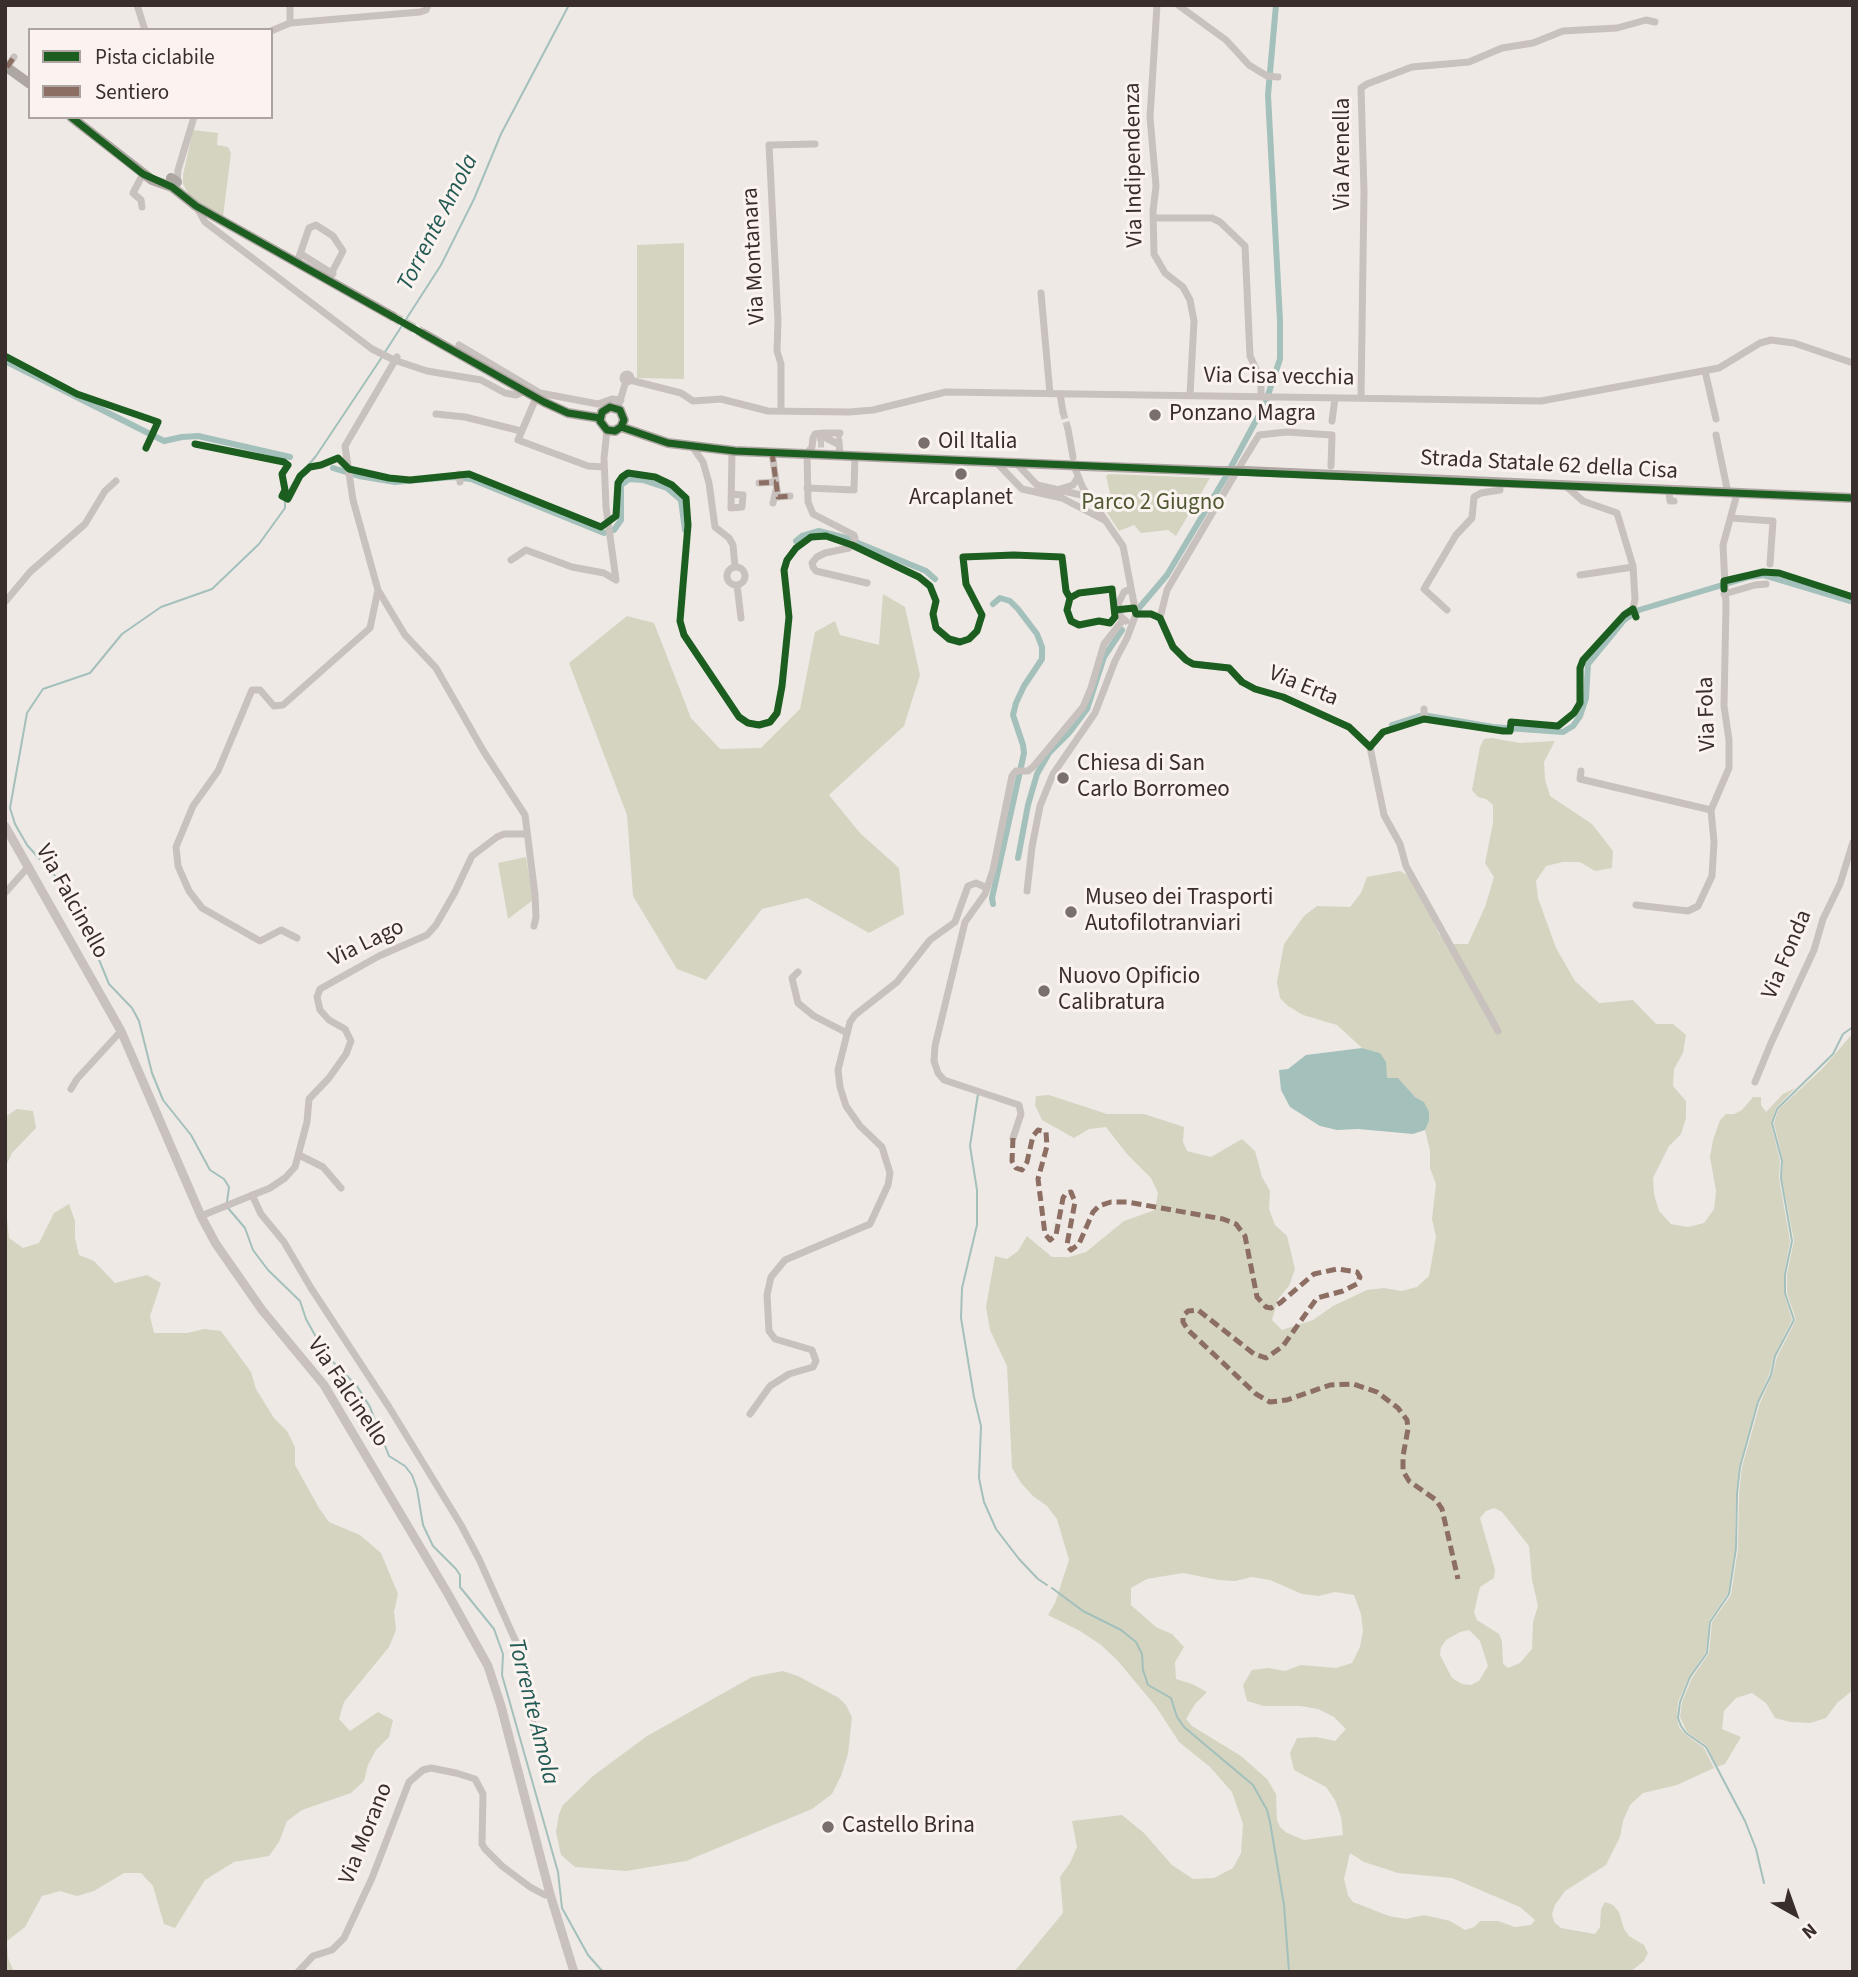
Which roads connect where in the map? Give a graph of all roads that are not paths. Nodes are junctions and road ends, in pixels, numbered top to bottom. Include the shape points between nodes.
1 (137, 5) edge
2 (290, 5) edge
3 (428, 5) edge
4 (1157, 5) edge
5 (1178, 5) edge
6 (1656, 22) dead end
7 (290, 23) junction
8 (144, 28) edge
9 (273, 30) edge
10 (14, 57) dead end
11 (8, 70) edge
12 (1273, 77) dead end
13 (28, 84) edge
14 (74, 119) edge
15 (193, 119) edge
16 (815, 144) dead end
17 (148, 177) junction
18 (173, 180) junction
19 (196, 206) junction
20 (142, 207) dead end
21 (1153, 218) junction
22 (299, 258) junction
23 (330, 277) junction
24 (1041, 293) dead end
25 (392, 316) tunnel mouth
26 (424, 334) tunnel mouth
27 (459, 345) dead end
28 (396, 360) junction
29 (1853, 363) edge
30 (1705, 371) junction
31 (525, 390) junction
32 (1050, 394) junction
33 (1060, 394) junction
34 (1190, 396) junction
35 (1263, 397) junction
36 (536, 398) junction
37 (1335, 398) junction
38 (1361, 398) junction
39 (619, 404) junction
40 (781, 411) junction
41 (1063, 412) tunnel mouth
42 (436, 414) dead end
43 (600, 418) junction
44 (1716, 419) dead end
45 (1332, 421) dead end
46 (621, 427) junction
47 (1068, 429) tunnel mouth
48 (607, 430) junction
49 (522, 431) junction
50 (1716, 435) dead end
51 (817, 441) junction
52 (839, 444) junction
53 (692, 446) junction
54 (732, 451) junction
55 (772, 452) junction
56 (855, 456) junction
57 (1069, 461) junction
58 (996, 462) junction
59 (1017, 463) junction
60 (1036, 464) junction
61 (1331, 466) dead end
62 (604, 467) junction
63 (1079, 471) junction
64 (1240, 471) junction
65 (1030, 477) junction
66 (117, 481) dead end
67 (1014, 482) junction
68 (758, 483) dead end
69 (1499, 483) junction
70 (776, 484) junction
71 (1567, 486) junction
72 (807, 488) junction
73 (1055, 489) junction
74 (1732, 493) junction
75 (732, 494) dead end
76 (790, 496) dead end
77 (1090, 498) junction
78 (1853, 498) edge
79 (773, 503) dead end
80 (1079, 507) junction
81 (1731, 519) junction
82 (1107, 521) junction
83 (511, 560) dead end
84 (1770, 564) dead end
85 (736, 567) junction
86 (1633, 567) junction
87 (1580, 575) dead end
88 (866, 583) dead end
89 (1766, 584) dead end
90 (737, 585) junction
91 (1724, 588) junction
92 (1130, 589) junction
93 (378, 590) junction
94 (5, 602) edge
95 (1633, 609) dead end
96 (1447, 610) dead end
97 (1136, 614) junction
98 (741, 618) dead end
99 (1160, 618) junction
100 (1123, 620) junction
101 (1133, 624) junction
102 (1424, 709) dead end
103 (1424, 719) dead end
104 (1580, 771) dead end
105 (1711, 810) junction
106 (5, 826) edge
107 (526, 834) junction
108 (1852, 844) edge
109 (29, 866) junction
110 (987, 888) junction
111 (1027, 891) dead end
112 (5, 893) edge
113 (1636, 905) dead end
114 (534, 926) dead end
115 (297, 938) dead end
116 (798, 972) dead end
117 (121, 1031) junction
118 (1498, 1031) dead end
119 (846, 1033) junction
120 (1755, 1082) dead end
121 (71, 1089) dead end
122 (1013, 1139) dead end
123 (299, 1155) junction
124 (341, 1188) dead end
125 (250, 1196) junction
126 (204, 1215) junction
127 (750, 1414) dead end
128 (538, 1747) dead end
129 (550, 1894) junction
130 (298, 1972) edge
131 (574, 1972) edge

1 - 8 street
2 - 7 street
3 - 7 street via 420,12
4 - 21 street, Via Indipendenza via 1150,117 1156,186
5 - 12 street via 1226,40 1241,59
6 - 38 street, Via Arenella via 1563,31 1469,62 1412,66 1361,88
7 - 9 street
10 - 11 street
11 - 13 main road
14 - 17 main road
15 - 18 street
16 - 40 street, Via Montanara via 769,145
17 - 18 main road
17 - 20 street via 133,193
18 - 19 main road
19 - 22 main road
19 - 28 street via 205,222 372,349
21 - 34 street, Via Indipendenza via 1154,254 1165,273 1184,287 1192,310
21 - 35 street via 1212,218 1245,246 1250,356
22 - 23 main road
22 - 23 street via 309,228 316,225 333,236 343,251
23 - 25 main road
24 - 32 street
26 - 31 main road
27 - 39 street via 540,393 598,404 612,399
28 - 31 street via 427,371 481,380 510,394
28 - 93 street, Via Lago via 345,446 363,544
29 - 30 street, Via Cisa vecchia via 1771,340
30 - 38 street, Via Cisa vecchia via 1541,401
30 - 44 street
31 - 36 main road
32 - 33 street, Via Cisa vecchia
32 - 40 street, Via Cisa vecchia via 946,393 873,410
33 - 34 street, Via Cisa vecchia
33 - 41 street
34 - 35 street, Via Cisa vecchia
35 - 37 street, Via Cisa vecchia
36 - 43 main road via 568,413
36 - 49 street
37 - 38 street, Via Cisa vecchia
37 - 45 street
39 - 40 street, Via Cisa vecchia via 628,381 681,393 693,401 721,399
39 - 43 main road via 604,410
39 - 46 main road via 624,416
42 - 49 street
43 - 48 main road
46 - 48 main road
46 - 53 main road
47 - 57 street
48 - 62 street
49 - 62 street via 518,440 588,466
50 - 74 street
51 - 52 main road
51 - 52 street via 840,433
51 - 55 main road
51 - 72 street
52 - 56 main road
53 - 54 main road
53 - 85 street via 703,462 715,527 733,545
54 - 55 main road
54 - 75 street
55 - 70 street
56 - 58 main road
56 - 72 street via 854,489
57 - 60 main road
57 - 63 main road, bridge
58 - 59 main road
58 - 67 street
59 - 60 main road
59 - 65 street
59 - 67 street
60 - 65 street
61 - 64 street via 1332,435 1287,432 1259,435
62 - 83 street via 616,580 526,550
63 - 64 main road, Strada Statale 62 della Cisa, bridge
63 - 73 street via 1073,485
63 - 77 street
64 - 69 main road, Strada Statale 62 della Cisa
64 - 99 street via 1167,590
65 - 73 street via 1037,485
66 - 94 street via 105,491 85,524 30,572
67 - 80 street via 1022,489
68 - 70 street
69 - 71 main road, Strada Statale 62 della Cisa
69 - 96 street via 1500,489 1474,497 1472,518 1456,535 1424,590
70 - 76 street via 778,497
70 - 79 street
71 - 74 main road, Strada Statale 62 della Cisa via 1669,498
71 - 86 street via 1583,501 1616,513
72 - 88 street via 813,514 854,535 853,541 817,557 812,563 816,571
73 - 77 street
74 - 78 main road, Strada Statale 62 della Cisa
74 - 81 street, Via Fola
77 - 80 street
77 - 82 street
80 - 82 street
81 - 84 street via 1773,521
81 - 91 street, Via Fola via 1723,545
82 - 92 street via 1125,553
85 - 90 street via 745,576
85 - 90 street via 728,577
86 - 87 street
86 - 95 street
89 - 91 street
90 - 98 street
91 - 105 street, Via Fola via 1724,706 1730,768
92 - 97 street
92 - 100 street via 1118,604
93 - 107 street, Via Lago via 405,635 436,668 510,789 525,816
93 - 115 street, Via Lago via 370,628 283,705 274,706 260,690 252,690 218,771 193,806 176,847 178,866 202,908 260,941 281,930
97 - 99 street
97 - 101 street
99 - 118 street, Via Erta via 1173,647 1186,660 1229,668 1255,689 1349,727 1370,747 1384,816 1406,866
100 - 101 street
100 - 110 street via 1104,644 1083,708 1033,767 1012,776
101 - 111 street via 1095,713 1053,774 1040,806
102 - 103 street
104 - 105 street via 1580,779
105 - 113 street, Via Fola via 1712,876 1698,906 1688,911
106 - 109 street, Via Falcinello
107 - 114 street, Via Lago via 535,895
107 - 123 street, Via Lago via 504,834 472,856 427,935 320,989 320,1010 345,1029 351,1041 329,1079 309,1099
108 - 120 street, Via Fonda via 1814,950
109 - 112 street
109 - 117 street, Via Falcinello
110 - 119 street via 976,883 968,886 956,922 930,940 890,989 855,1015
110 - 122 street via 965,922 934,1061 944,1080 1017,1104 1021,1114
116 - 119 street via 792,978 798,1003
117 - 121 street
117 - 126 street, Via Falcinello
119 - 127 street via 838,1070 840,1087 860,1126 882,1147 890,1173 888,1185 870,1224 797,1254 778,1266 771,1277 769,1331 775,1339 812,1350 816,1361 813,1367 770,1386
123 - 124 street via 323,1167
123 - 125 street, Via Lago via 285,1178
125 - 126 street, Via Lago
125 - 128 street, Via Falcinello via 389,1407 479,1559 516,1642
126 - 129 street, Via Falcinello via 216,1244 262,1310 324,1385 488,1667
129 - 130 street, Via Morano via 530,1887 485,1849 484,1794 475,1779 423,1770 409,1782 344,1938 332,1950 313,1956
129 - 131 street, Via Falcinello

